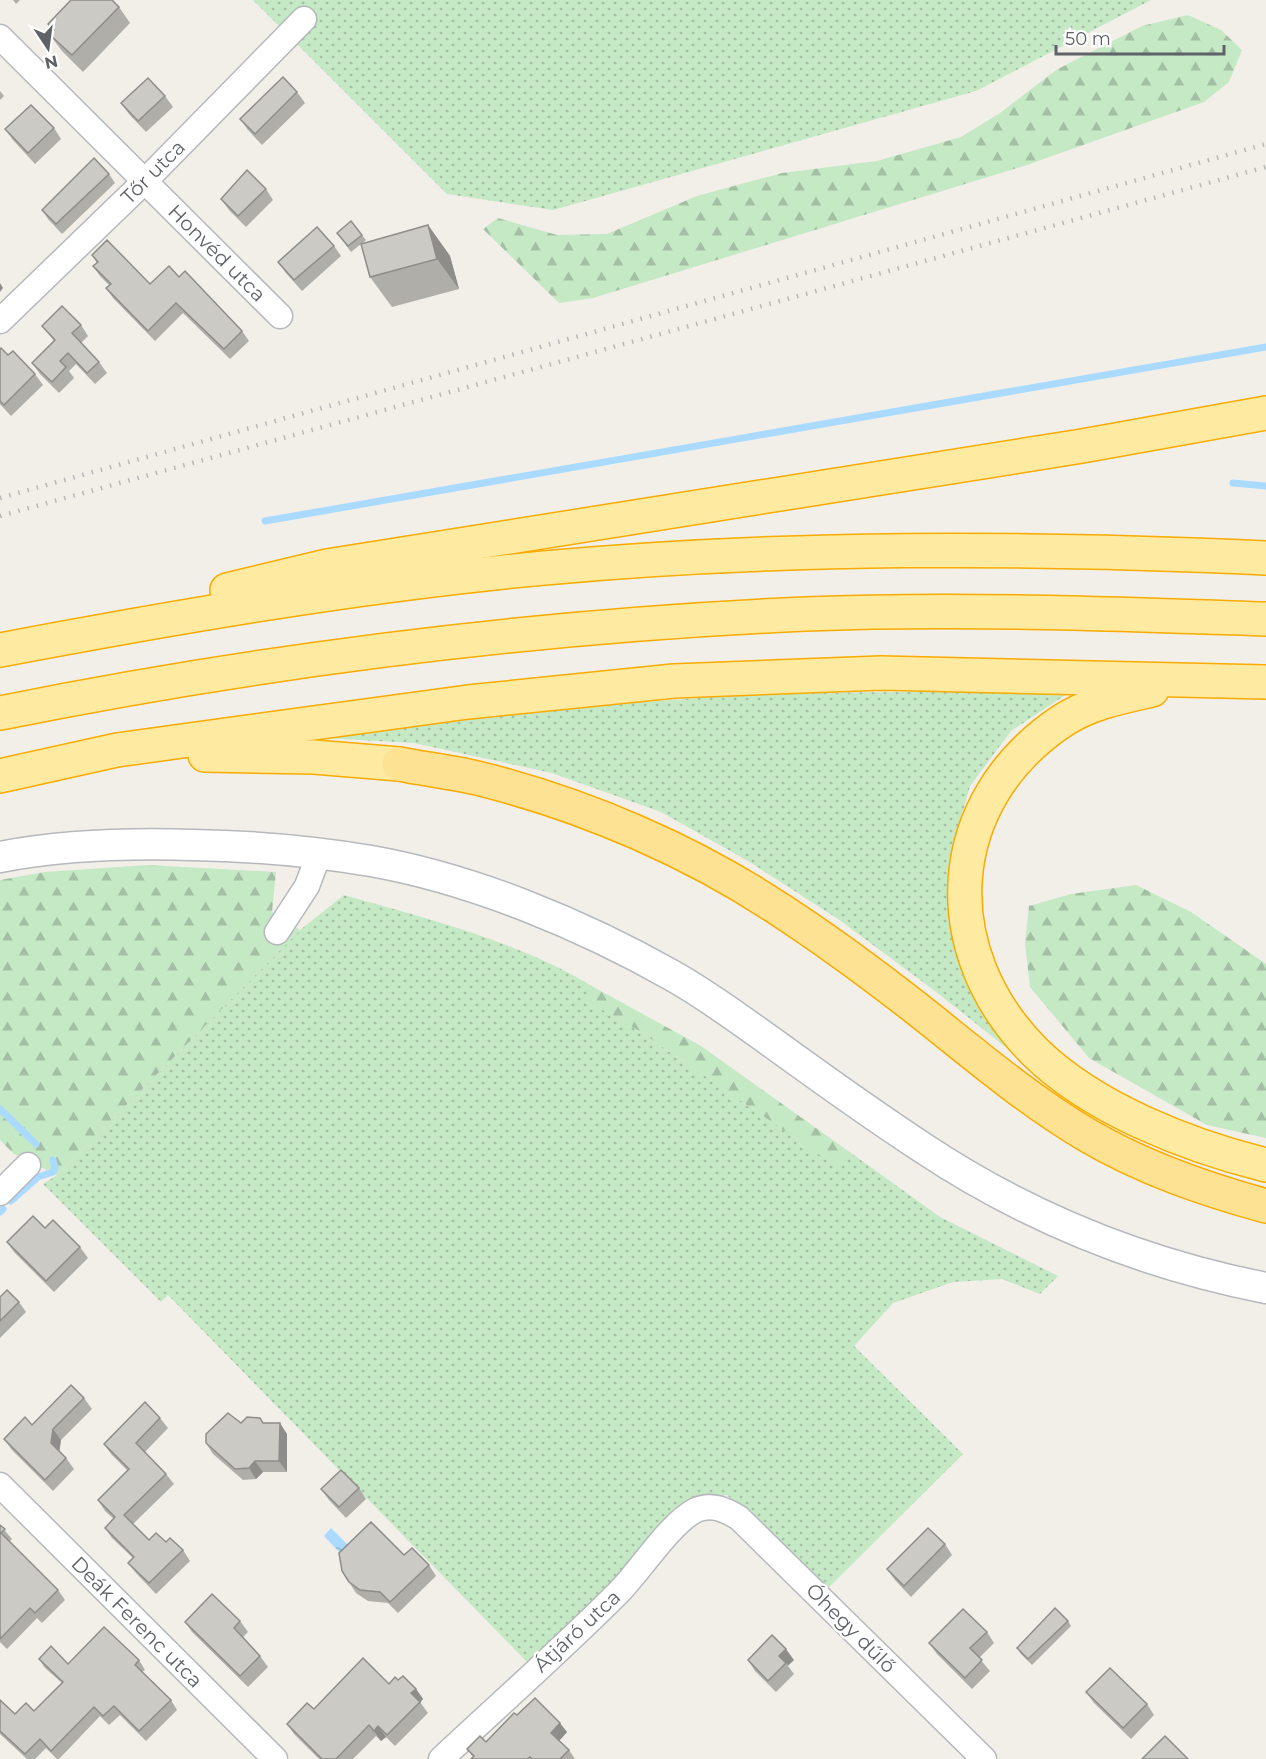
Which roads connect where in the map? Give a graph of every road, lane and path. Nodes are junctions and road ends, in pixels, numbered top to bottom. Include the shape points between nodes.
1 (304, 20) dead end
2 (0, 37) edge
3 (145, 181) junction
4 (280, 316) dead end
5 (0, 321) edge
6 (1266, 412) edge
7 (1266, 558) edge
8 (1266, 620) edge
9 (99, 631) junction
10 (0, 650) edge
11 (1210, 679) junction
12 (1266, 682) edge
13 (0, 713) edge
14 (0, 776) edge
15 (319, 854) junction
16 (0, 857) edge
17 (277, 932) dead end
18 (28, 1165) dead end
19 (1266, 1165) edge
20 (0, 1193) edge
21 (1266, 1206) edge
22 (1266, 1288) edge
23 (0, 1485) edge
24 (712, 1507) joint
25 (275, 1759) edge
26 (441, 1759) edge
27 (984, 1759) edge

1 - 3 street, Tőr utca
2 - 3 street, Honvéd utca
3 - 4 street, Honvéd utca
3 - 5 street, Tőr utca
6 - 9 highway via 1082,446 327,566 207,594
7 - 9 highway via 1052,550 807,552 689,558 441,579
8 - 13 highway via 1046,611 808,614 662,622 348,654 140,685
9 - 10 highway
11 - 12 highway
11 - 14 highway via 881,673 674,681 468,702 117,750
11 - 19 highway via 1104,701 1064,720 1028,746 991,792 973,835 964,877 965,911 987,984 1007,1020 1036,1053 1080,1087 1170,1135
14 - 21 highway via 208,755 302,756 399,764 476,778 530,794 643,835 695,860 789,915 987,1065 1087,1135 1168,1174
15 - 16 street via 158,843
15 - 17 street via 307,886
15 - 22 street via 373,862 446,881 589,934 676,977 926,1150 1003,1194 1069,1227 1145,1257 1210,1277
18 - 20 street
23 - 25 street, Deák Ferenc utca
24 - 26 street, Átjáró utca via 697,1510 683,1520 619,1592
24 - 27 street, Óhegy dűlő via 739,1518

